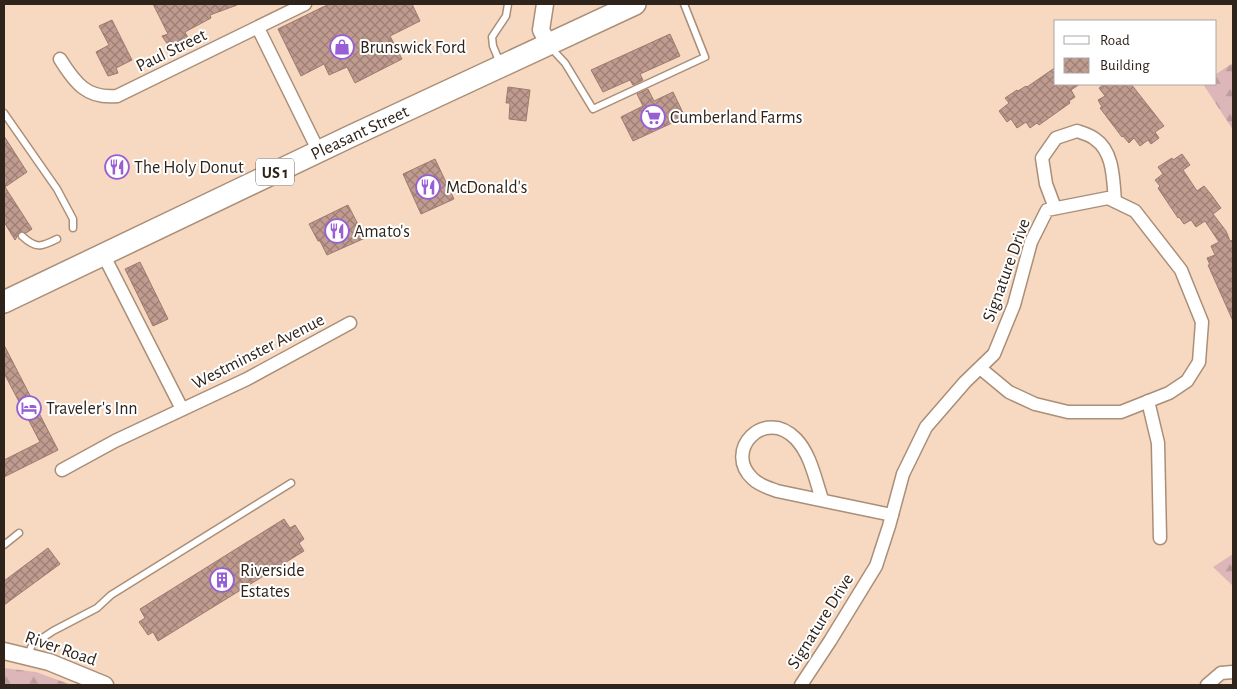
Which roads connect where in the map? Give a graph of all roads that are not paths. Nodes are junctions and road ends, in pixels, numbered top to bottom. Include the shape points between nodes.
1 (305, 4) edge
2 (508, 4) edge
3 (545, 4) edge
4 (684, 4) edge
5 (625, 6) edge
6 (258, 28) junction
7 (548, 45) junction
8 (60, 59) dead end
9 (502, 67) junction
10 (4, 113) edge
11 (319, 152) junction
12 (1115, 201) junction
13 (1055, 208) junction
14 (73, 228) dead end
15 (22, 236) dead end
16 (57, 239) dead end
17 (102, 254) junction
18 (4, 302) edge
19 (350, 323) dead end
20 (980, 368) junction
21 (1148, 401) junction
22 (182, 409) junction
23 (62, 470) dead end
24 (291, 483) dead end
25 (822, 499) junction
26 (892, 515) junction
27 (19, 533) dead end
28 (1160, 538) dead end
29 (4, 545) edge
30 (4, 651) edge
31 (28, 657) junction
32 (1233, 672) edge
33 (105, 685) edge
34 (801, 685) edge
35 (1206, 685) edge

1 - 6 street, Paul Street
2 - 9 lane via 506,16 492,40
3 - 7 street via 541,30
4 - 7 lane via 705,57 593,109 565,63
5 - 7 highway, Pleasant Street / US 1
6 - 8 street, Paul Street via 117,96 93,94 81,87
6 - 11 street
7 - 9 highway, Pleasant Street / US 1
9 - 11 highway, Pleasant Street / US 1
10 - 14 lane via 57,188 73,219
11 - 17 highway, Pleasant Street / US 1
12 - 13 street, Signature Drive via 1108,198
12 - 13 street via 1113,172 1105,149 1095,138 1077,131 1056,138 1042,158 1046,184
12 - 21 street, Signature Drive via 1135,211 1181,270 1202,322 1200,362 1188,381
13 - 20 street, Signature Drive via 1047,210 1031,242 1014,305 994,354
15 - 16 lane via 36,246
17 - 18 highway, Pleasant Street / US 1
17 - 22 street, Westminster Avenue
19 - 22 street, Westminster Avenue
20 - 21 street, Signature Drive via 1009,392 1035,404 1068,412 1121,412
20 - 26 street, Signature Drive via 926,427 903,474
21 - 28 street via 1158,443
22 - 23 street, Westminster Avenue
24 - 31 lane via 111,595 97,608 39,640 32,645
25 - 25 street via 777,491 753,479 742,457 745,444 755,432 767,427 785,430 797,441 809,459
25 - 26 street
26 - 34 street, Signature Drive via 876,566
27 - 29 lane
30 - 31 street, River Road
31 - 33 street, River Road
32 - 35 street via 1221,674

